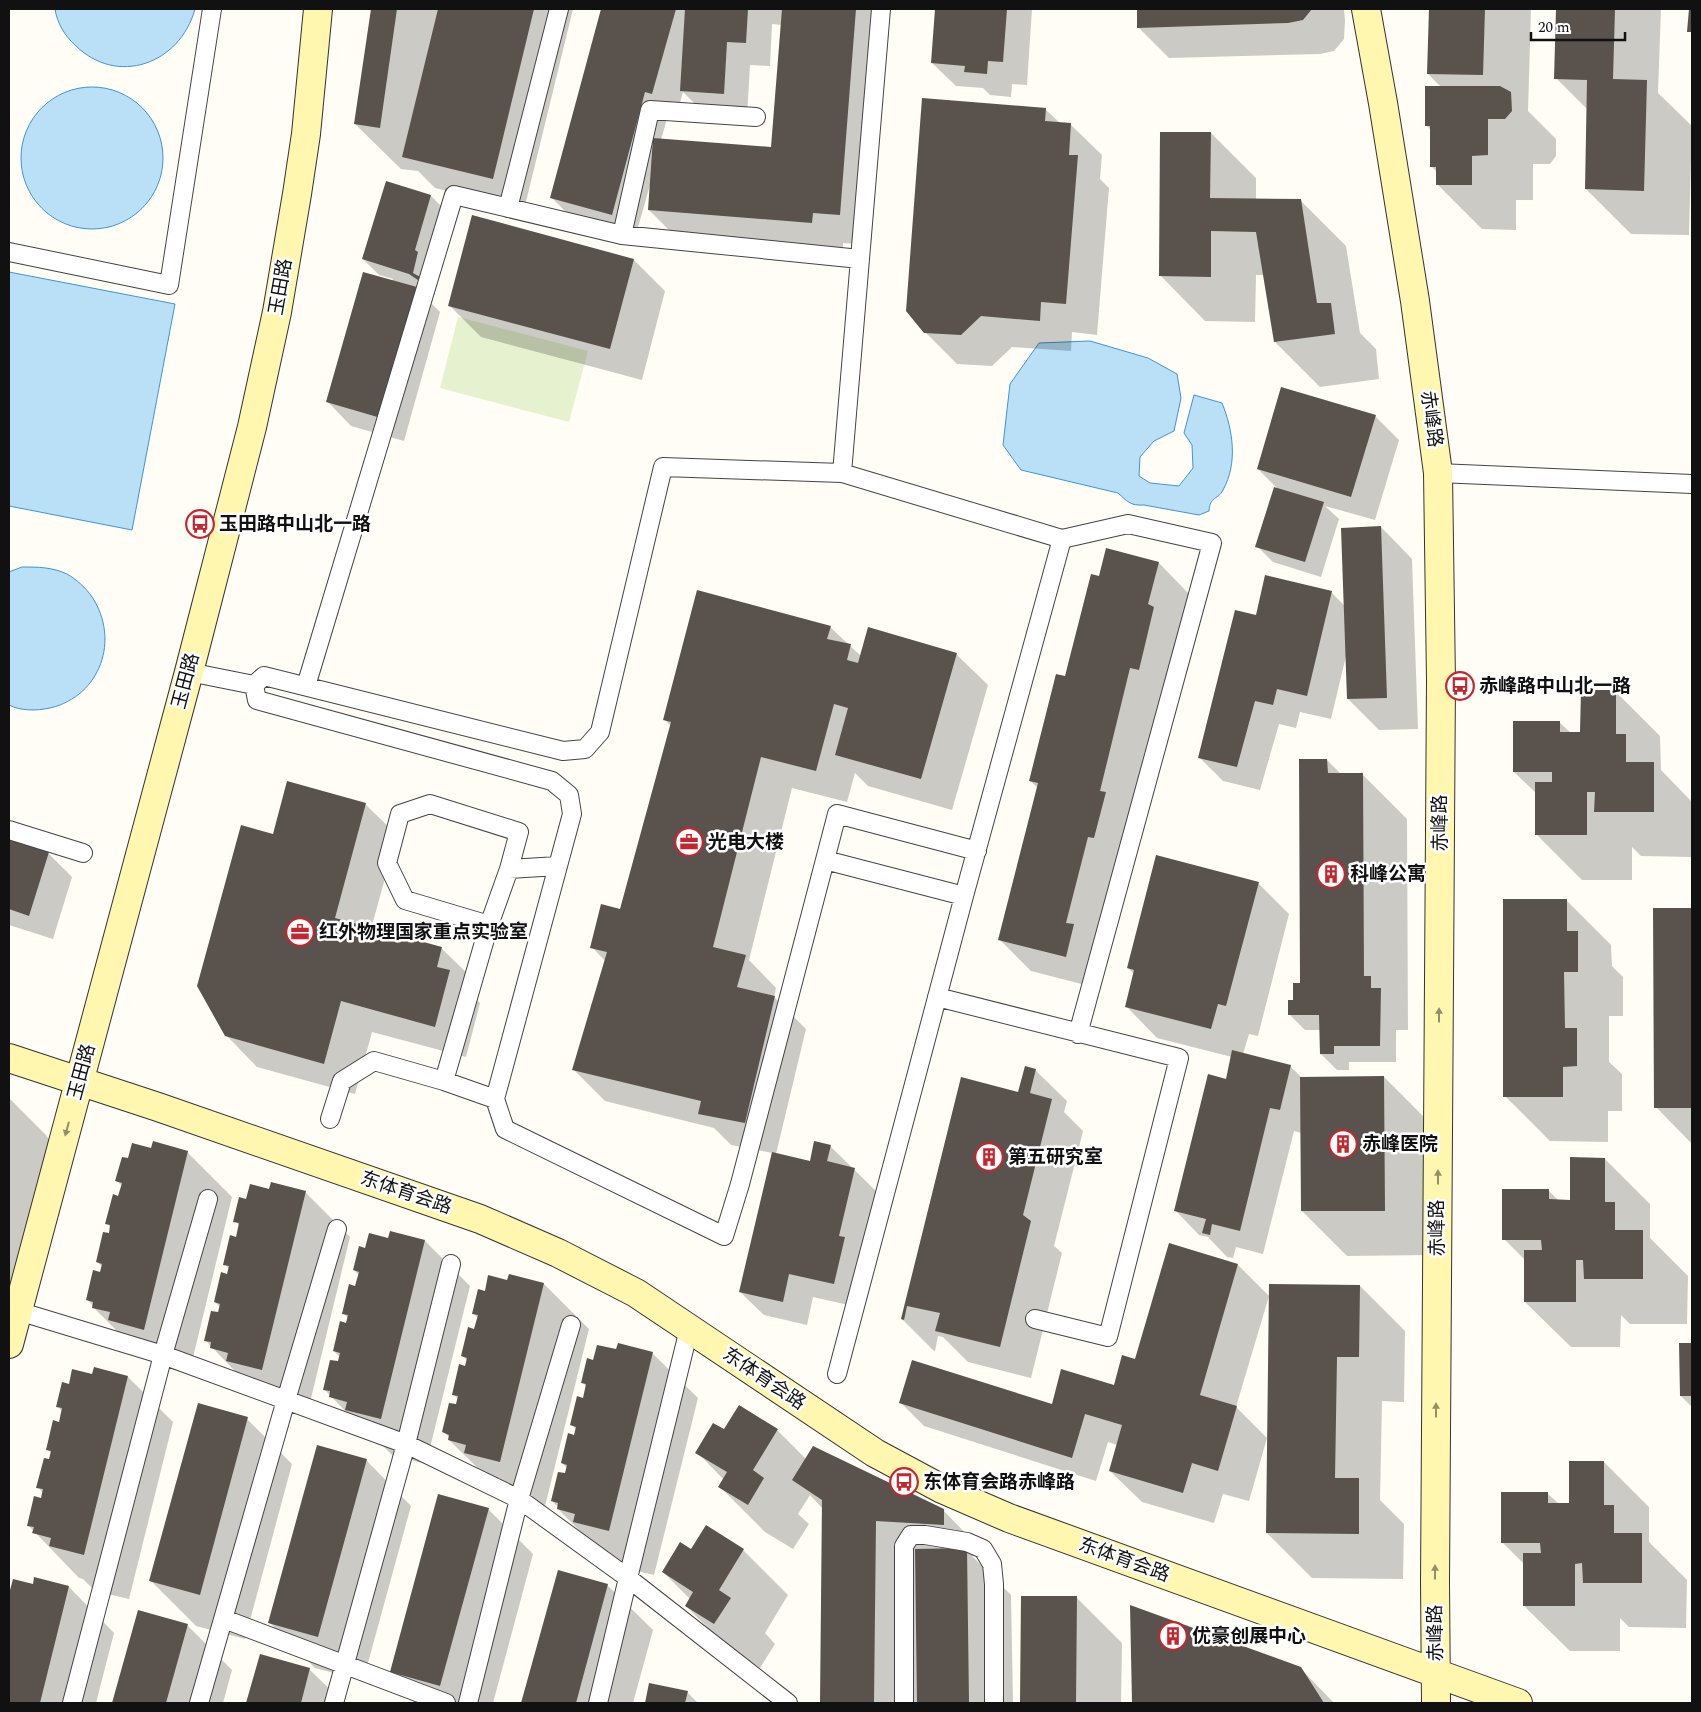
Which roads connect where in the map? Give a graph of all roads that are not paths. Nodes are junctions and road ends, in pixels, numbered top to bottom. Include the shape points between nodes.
1 (212, 9) edge
2 (318, 9) edge
3 (559, 9) edge
4 (881, 9) edge
5 (1366, 9) edge
6 (756, 117) dead end
7 (508, 208) junction
8 (622, 235) junction
9 (9, 252) edge
10 (860, 259) junction
11 (842, 473) junction
12 (1438, 474) junction
13 (1692, 484) edge
14 (1062, 539) junction
15 (189, 672) junction
16 (254, 685) junction
17 (306, 686) junction
18 (9, 830) edge
19 (976, 851) junction
20 (83, 853) dead end
21 (825, 860) junction
22 (558, 866) junction
23 (509, 869) junction
24 (964, 896) junction
25 (489, 925) junction
26 (937, 997) junction
27 (1078, 1034) junction
28 (9, 1058) edge
29 (444, 1081) junction
30 (79, 1082) junction
31 (495, 1099) junction
32 (330, 1120) dead end
33 (208, 1199) dead end
34 (337, 1229) dead end
35 (451, 1264) dead end
36 (18, 1311) junction
37 (1035, 1319) dead end
38 (571, 1325) dead end
39 (689, 1329) junction
40 (9, 1344) edge
41 (163, 1355) junction
42 (837, 1374) dead end
43 (286, 1400) junction
44 (406, 1444) junction
45 (520, 1499) junction
46 (628, 1578) junction
47 (224, 1618) junction
48 (344, 1665) junction
49 (1436, 1674) junction
50 (72, 1703) edge
51 (199, 1703) edge
52 (334, 1703) edge
53 (446, 1703) edge
54 (468, 1703) edge
55 (598, 1703) edge
56 (788, 1703) edge
57 (904, 1703) edge
58 (994, 1703) edge
59 (1436, 1703) edge
60 (1518, 1703) edge

1 - 9 lane via 169,285
2 - 15 street, 玉田路 via 306,134 277,312 252,428
3 - 7 lane
4 - 10 lane
5 - 12 street, 赤峰路 via 1416,301
6 - 8 lane via 650,110
7 - 8 lane
7 - 17 lane via 454,196
8 - 10 lane
10 - 11 lane
11 - 14 lane
11 - 17 lane via 663,467 600,732 585,749 563,751
12 - 13 lane
49 -> 12 street, 赤峰路 via 1441,681
14 - 19 lane
14 - 27 lane via 1128,524 1212,543
15 - 16 lane
15 - 30 street, 玉田路
16 - 17 lane via 264,676
16 - 22 lane via 257,700 552,781 569,795 572,814
18 - 20 lane
19 - 21 lane via 837,814
19 - 24 lane
21 - 24 lane
21 - 31 lane via 724,1236 505,1129
22 - 23 lane
22 - 31 lane
23 - 25 lane
23 - 25 lane via 519,832 430,804 400,814 387,863 405,900
24 - 26 lane
25 - 29 lane
26 - 27 lane
26 - 42 lane
27 - 37 lane via 1179,1058 1108,1337
28 - 30 street, 东体育会路
29 - 31 lane
29 - 32 lane via 374,1061 342,1081
30 -> 36 street, 玉田路
30 - 39 street, 东体育会路 via 480,1219 558,1252 636,1293
33 - 41 lane
34 - 43 lane
35 - 44 lane
36 - 40 street, 玉田路
36 - 41 lane
38 - 45 lane
39 - 46 lane
39 - 49 street, 东体育会路 via 875,1453 942,1489 1009,1518
41 - 43 lane
41 - 50 lane
43 - 44 lane
43 - 47 lane
44 - 45 lane
44 - 48 lane
45 - 46 lane
45 - 54 lane
46 - 55 lane
46 - 56 lane
47 - 48 lane
47 - 51 lane
48 - 52 lane
48 - 53 lane
49 - 59 street, 赤峰路
49 - 60 street, 东体育会路
57 - 58 lane via 904,1546 911,1535 925,1535 975,1545 983,1549 992,1564

